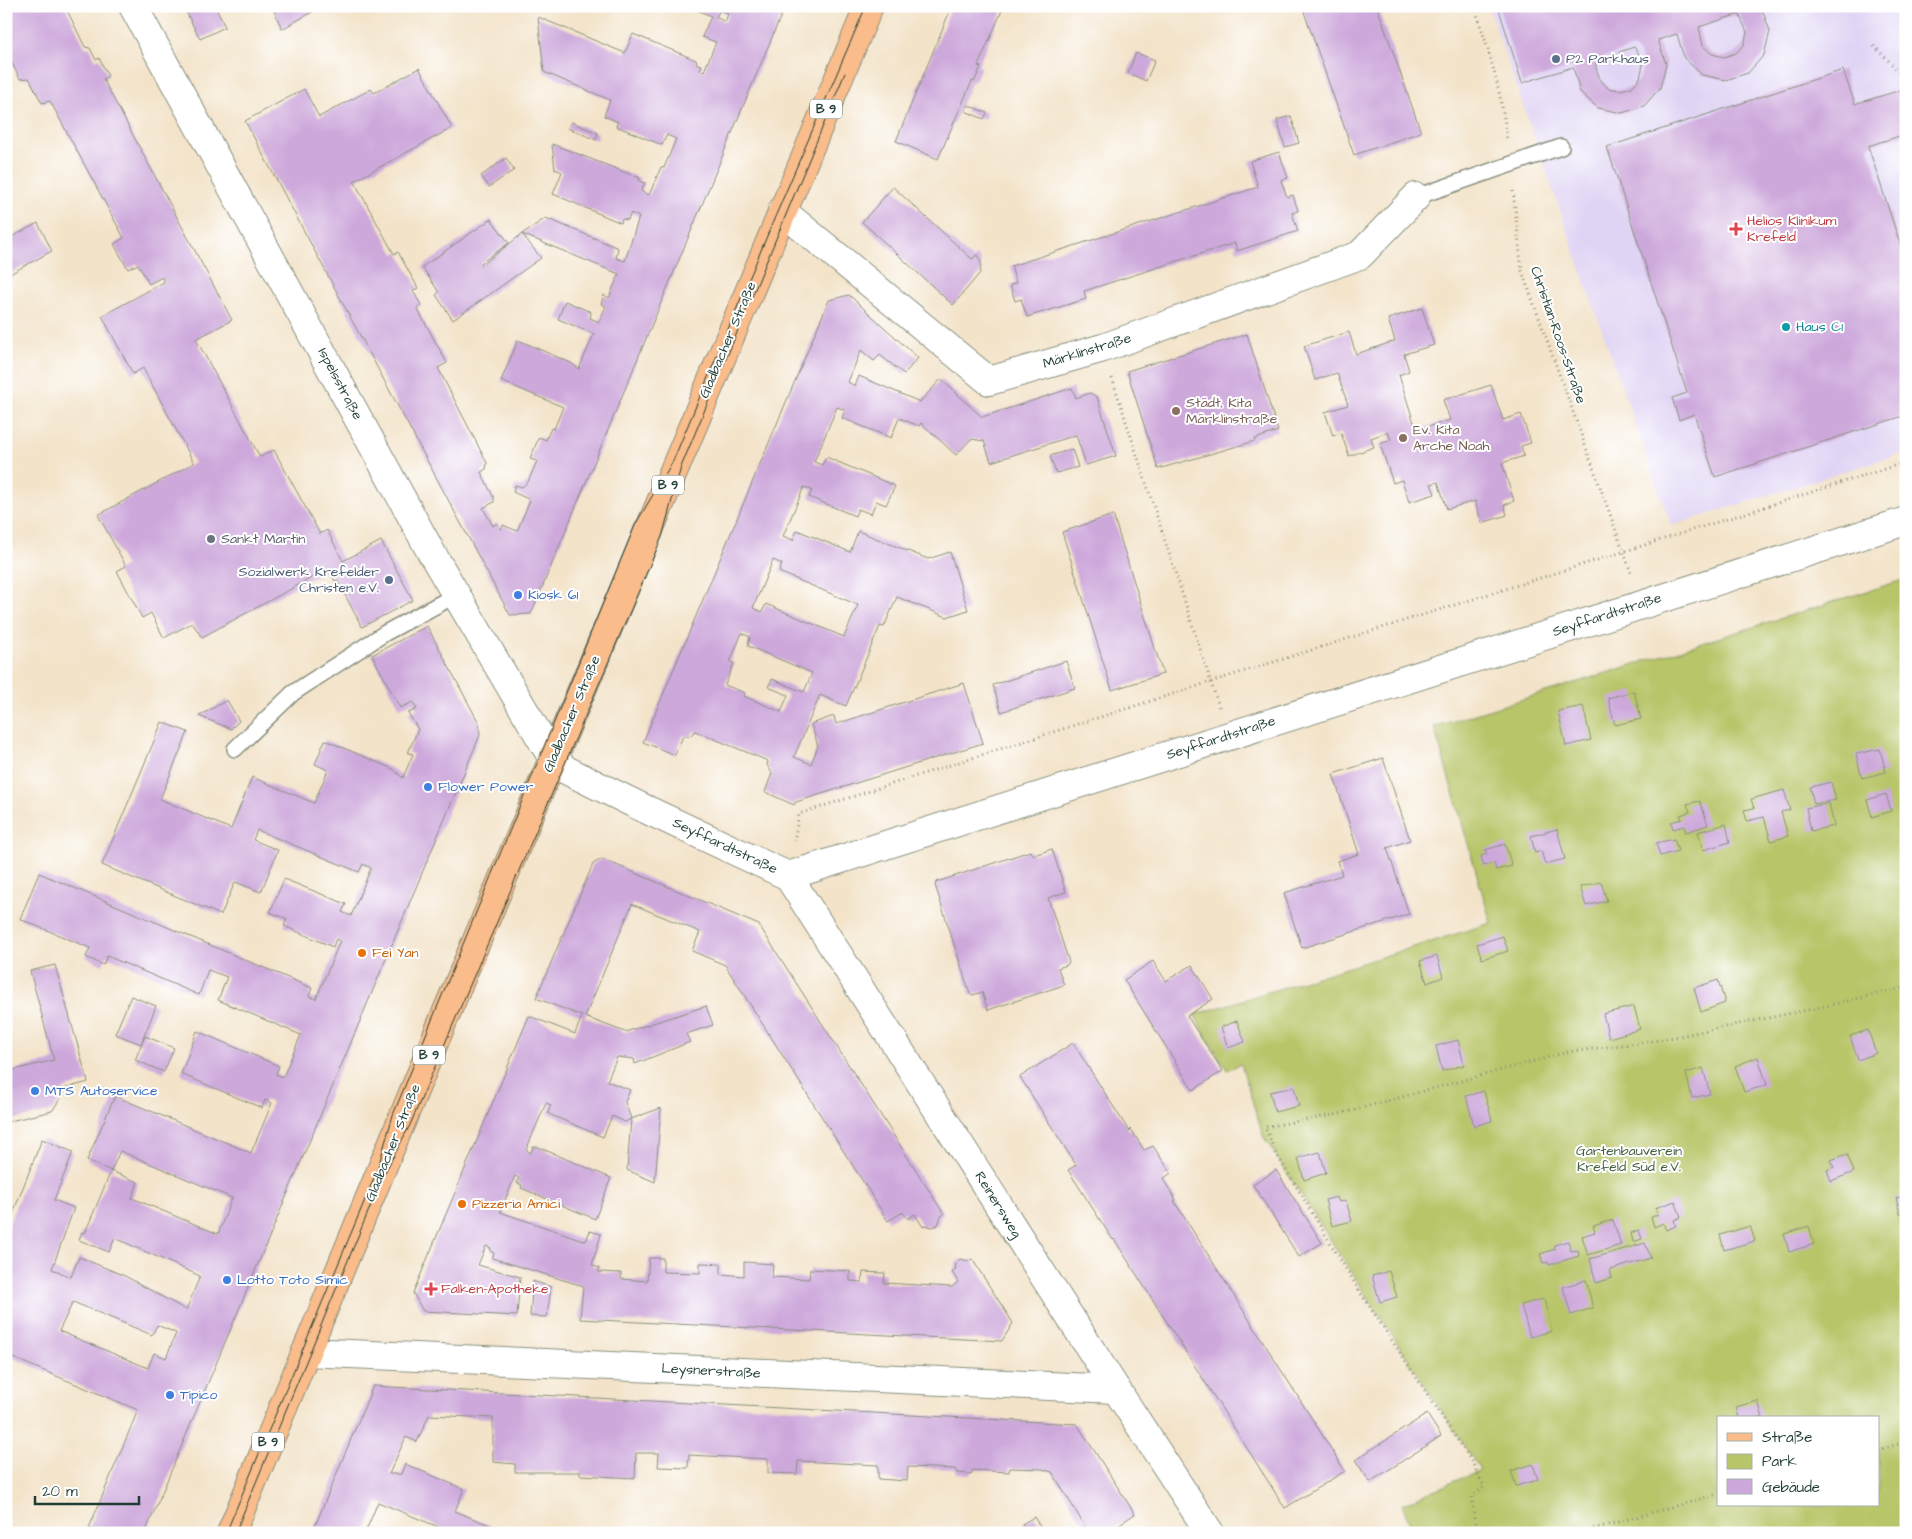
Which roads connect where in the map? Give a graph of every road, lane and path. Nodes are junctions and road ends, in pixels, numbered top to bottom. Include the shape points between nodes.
1 (133, 6) edge
2 (869, 6) edge
3 (1474, 6) edge
4 (1874, 46) dead end
5 (1906, 79) edge
6 (1561, 147) dead end
7 (1510, 165) junction
8 (1416, 197) joint
9 (782, 211) junction
10 (1103, 348) junction
11 (1906, 462) edge
12 (1906, 521) edge
13 (1624, 552) junction
14 (456, 595) junction
15 (1642, 604) junction
16 (1210, 681) junction
17 (1228, 736) junction
18 (235, 749) dead end
19 (553, 759) junction
20 (788, 876) junction
21 (1906, 987) edge
22 (306, 1352) junction
23 (1116, 1389) junction
24 (1906, 1442) edge
25 (1880, 1449) edge
26 (1717, 1494) edge
27 (231, 1533) edge
28 (1210, 1533) edge
29 (1476, 1533) edge
30 (1579, 1533) edge

1 - 14 street, Ispelsstraße
2 - 9 main road, Gladbacher Straße / B 9
3 - 7 path, Christian-Roos-Straße via 1487,42 1503,107
4 - 5 path
6 - 7 lane
7 - 8 lane
7 - 13 path, Christian-Roos-Straße via 1522,271
8 - 10 street, Märklinstraße via 1360,255
9 - 10 street, Märklinstraße via 989,381
9 - 19 main road, Gladbacher Straße / B 9
10 - 16 path
11 - 13 path
12 - 15 street, Seyffardtstraße
13 - 15 path, Christian-Roos-Straße
13 - 16 path
14 - 18 lane via 384,633 292,693
14 - 19 street, Ispelsstraße
15 - 17 street, Seyffardtstraße
16 - 17 path
16 - 20 path via 799,814
17 - 20 street, Seyffardtstraße
19 - 20 street, Seyffardtstraße via 566,770
19 - 22 main road, Gladbacher Straße / B 9
20 - 23 street, Reinersweg
21 - 29 path via 1822,1008 1660,1040 1568,1052 1339,1114 1265,1127 1276,1153 1360,1292 1472,1462 1484,1488 1472,1497
22 - 23 street, Leysnerstraße
22 - 27 main road, Gladbacher Straße / B 9
23 - 28 street, Reinersweg
24 - 25 path
26 - 30 path

